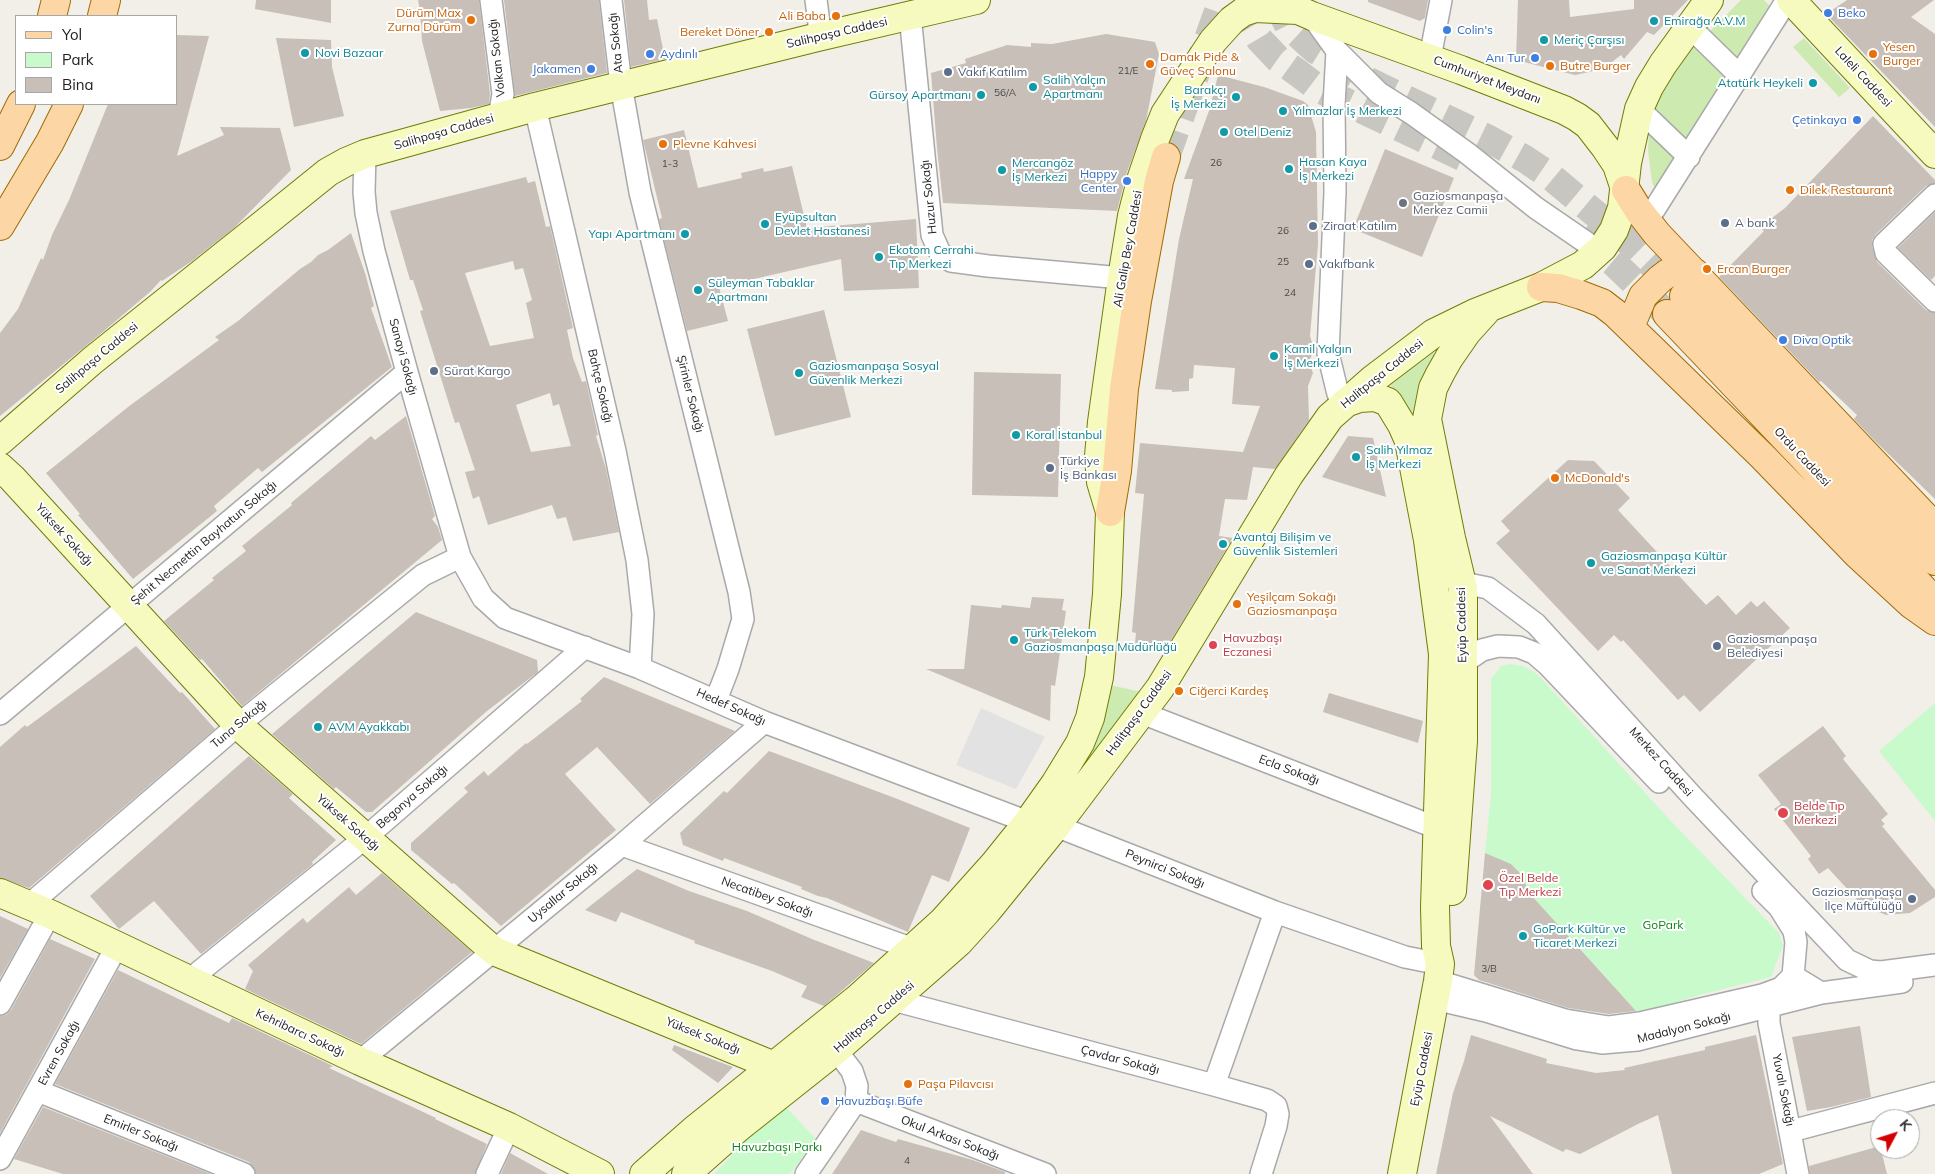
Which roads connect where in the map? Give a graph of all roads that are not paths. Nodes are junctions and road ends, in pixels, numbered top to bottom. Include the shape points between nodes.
1 (56, 0) edge
2 (98, 0) edge
3 (106, 0) edge
4 (491, 0) edge
5 (611, 0) edge
6 (816, 0) edge
7 (976, 0) edge
8 (1441, 0) edge
9 (1709, 0) edge
10 (1787, 0) edge
11 (1791, 0) edge
12 (937, 5) edge
13 (1299, 7) edge
14 (52, 15) edge
15 (100, 15) edge
16 (100, 15) edge
17 (910, 15) junction
18 (1696, 34) dead end
19 (818, 36) junction
20 (1337, 51) junction
21 (1430, 58) junction
22 (1740, 76) junction
23 (621, 85) junction
24 (20, 105) edge
25 (68, 105) edge
26 (535, 107) junction
27 (1639, 109) junction
28 (499, 116) junction
29 (0, 146) edge
30 (365, 154) junction
31 (1935, 154) edge
32 (1166, 157) tunnel mouth
33 (1689, 157) junction
34 (1626, 190) junction
35 (1935, 195) edge
36 (1654, 210) dead end
37 (0, 226) edge
38 (1587, 243) tunnel mouth
39 (1122, 278) junction
40 (1541, 287) junction
41 (1682, 294) junction
42 (1935, 301) edge
43 (1490, 306) junction
44 (1630, 327) junction
45 (407, 372) junction
46 (1342, 398) junction
47 (0, 441) edge
48 (0, 468) edge
49 (1110, 512) junction
50 (1935, 527) edge
51 (460, 557) junction
52 (1935, 561) edge
53 (1462, 588) junction
54 (1935, 602) edge
55 (129, 606) junction
56 (1438, 616) junction
57 (1935, 621) edge
58 (585, 647) junction
59 (1463, 663) junction
60 (640, 668) junction
61 (716, 700) junction
62 (1142, 713) junction
63 (0, 714) edge
64 (764, 722) junction
65 (238, 725) junction
66 (1028, 822) junction
67 (1056, 826) junction
68 (1447, 829) junction
69 (1715, 829) junction
70 (365, 838) junction
71 (622, 845) junction
72 (1734, 850) junction
73 (0, 893) edge
74 (39, 909) junction
75 (1275, 912) junction
76 (1831, 943) junction
77 (117, 946) junction
78 (913, 949) junction
79 (494, 950) junction
80 (1847, 960) junction
81 (1935, 965) edge
82 (1794, 966) junction
83 (1935, 978) edge
84 (190, 980) junction
85 (1438, 981) junction
86 (1821, 993) junction
87 (893, 1000) junction
88 (0, 1004) edge
89 (1769, 1006) junction
90 (1685, 1021) junction
91 (836, 1050) junction
92 (360, 1061) junction
93 (774, 1066) junction
94 (1214, 1085) junction
95 (38, 1091) junction
96 (1935, 1093) edge
97 (856, 1101) junction
98 (509, 1127) junction
99 (1791, 1130) junction
100 (0, 1159) edge
101 (244, 1174) edge
102 (487, 1174) edge
103 (600, 1174) edge
104 (644, 1174) edge
105 (686, 1174) edge
106 (806, 1174) edge
107 (1045, 1174) edge
108 (1261, 1174) edge
109 (1402, 1174) edge
110 (1798, 1174) edge

1 - 14 main road
2 - 15 main road
3 - 16 main road
4 - 28 street, Volkan Sokağı via 503,94
5 - 23 street, Ata Sokağı
6 - 19 street
7 - 12 main road, Salihpaşa Caddesi
8 - 21 street
9 - 27 main road, Halitpaşa Caddesi via 1662,64
10 - 22 street
11 - 31 main road, Laleli Caddesi
12 - 17 main road, Salihpaşa Caddesi
13 - 20 street
13 - 21 main road, Cumhuriyet Meydanı
13 - 39 main road, Ali Galip Bey Caddesi via 1255,8 1243,12 1213,41 1183,85 1165,114 1142,177
17 - 19 main road, Salihpaşa Caddesi
17 - 39 street, Huzur Sokağı via 932,234 940,253 952,261 988,266
18 - 22 street
19 - 23 main road, Salihpaşa Caddesi
20 - 38 street via 1379,93 1467,153 1536,208
20 - 46 street via 1328,353
21 - 34 main road, Cumhuriyet Meydanı via 1577,116 1617,165
22 - 33 street
23 - 26 main road, Salihpaşa Caddesi
23 - 61 street, Şirinler Sokağı via 640,192 739,592 743,619
24 - 29 main road
25 - 37 main road
26 - 28 main road, Salihpaşa Caddesi
26 - 60 street, Bahçe Sokağı via 637,560 643,614
27 - 33 street
27 - 34 main road, Halitpaşa Caddesi via 1627,163
28 - 30 main road, Salihpaşa Caddesi
30 - 45 street, Sanayi Sokağı via 366,213
30 - 47 main road, Salihpaşa Caddesi via 328,172 93,360
32 - 49 main road via 1137,301
33 - 36 street
34 - 40 main road, Halitpaşa Caddesi via 1619,219 1603,247 1583,265
34 - 41 main road via 1648,223
35 - 42 street via 1884,244 1886,253
39 - 49 main road, Ali Galip Bey Caddesi via 1099,456 1101,482
40 - 43 main road, Halitpaşa Caddesi
40 - 44 main road via 1558,288 1602,302
41 - 44 main road via 1678,271 1668,273 1643,296
41 - 50 main road
41 - 52 main road
41 - 54 main road, Ordu Caddesi via 1803,457
43 - 46 main road, Halitpaşa Caddesi via 1434,333 1372,380
43 - 53 main road, Eyüp Caddesi via 1449,358 1433,388 1427,420
44 - 57 main road via 1858,555 1911,604
45 - 51 street, Sanayi Sokağı
45 - 55 street, Şehit Necmettin Bayhatun Sokağı
46 - 56 main road, Eyüp Caddesi via 1375,397 1388,402 1402,425 1409,441 1419,489
46 - 62 main road, Halitpaşa Caddesi via 1289,475
48 - 55 main road, Yüksek Sokağı
49 - 66 main road, Halitpaşa Caddesi via 1098,677 1090,718 1080,743
51 - 58 street, Hedef Sokağı via 483,598 505,618
51 - 65 street, Tuna Sokağı via 422,575
53 - 56 main road
53 - 59 main road, Eyüp Caddesi
53 - 69 street, Merkez Caddesi via 1473,585 1488,588 1536,624 1692,796
55 - 63 street, Şehit Necmettin Bayhatun Sokağı
55 - 65 main road, Yüksek Sokağı
56 - 68 main road, Eyüp Caddesi via 1443,654
58 - 60 street, Hedef Sokağı
58 - 70 street, Begonya Sokağı
59 - 68 main road, Eyüp Caddesi via 1463,741
59 - 69 street, Merkez Caddesi via 1482,650 1498,646 1519,647 1534,653
60 - 61 street, Hedef Sokağı
61 - 64 street, Hedef Sokağı
62 - 67 main road, Halitpaşa Caddesi
62 - 68 street, Ecla Sokağı
64 - 66 street, Hedef Sokağı
64 - 71 street, Uysallar Sokağı
65 - 70 main road, Yüksek Sokağı
65 - 74 street, Tuna Sokağı
66 - 78 main road, Halitpaşa Caddesi via 950,914
67 - 75 street, Peynirci Sokağı
67 - 87 main road, Halitpaşa Caddesi via 964,936
68 - 85 main road, Eyüp Caddesi via 1448,942
69 - 72 street, Merkez Caddesi
70 - 79 main road, Yüksek Sokağı
70 - 84 street, Begonya Sokağı
71 - 78 street, Necatibey Sokağı
71 - 79 street, Uysallar Sokağı
72 - 76 street, Merkez Caddesi
72 - 82 street, Merkez Caddesi via 1794,931
73 - 74 main road, Kehribarcı Sokağı
74 - 77 main road, Kehribarcı Sokağı
74 - 88 street
75 - 85 street, Peynirci Sokağı via 1405,957
75 - 94 street
76 - 80 street, Merkez Caddesi
76 - 82 street via 1808,948
77 - 84 main road, Kehribarcı Sokağı
77 - 95 street, Evren Sokağı
78 - 93 main road, Halitpaşa Caddesi
79 - 92 street, Uysallar Sokağı
79 - 93 main road, Yüksek Sokağı
80 - 81 street via 1870,971 1881,972
80 - 86 street via 1847,969 1840,980
82 - 86 street
82 - 90 street, Madalyon Sokağı via 1781,988
83 - 86 street, Madalyon Sokağı
84 - 92 main road, Kehribarcı Sokağı
85 - 90 street, Madalyon Sokağı via 1486,1011 1577,1039 1602,1043 1637,1040
85 - 109 main road, Eyüp Caddesi
86 - 89 street, Madalyon Sokağı
87 - 91 main road, Halitpaşa Caddesi
87 - 94 street, Çavdar Sokağı
89 - 90 street, Madalyon Sokağı
89 - 99 street, Yuvalı Sokağı
91 - 97 street via 852,1071
91 - 105 main road, Halitpaşa Caddesi
92 - 98 main road, Kehribarcı Sokağı
93 - 104 main road, Halitpaşa Caddesi
94 - 108 street, Çavdar Sokağı via 1267,1100 1276,1106 1276,1126
95 - 100 street, Evren Sokağı
95 - 101 street, Emirler Sokağı
96 - 99 street
97 - 106 street
97 - 107 street, Okul Arkası Sokağı
98 - 102 street
98 - 103 main road, Kehribarcı Sokağı
99 - 110 street, Yuvalı Sokağı

